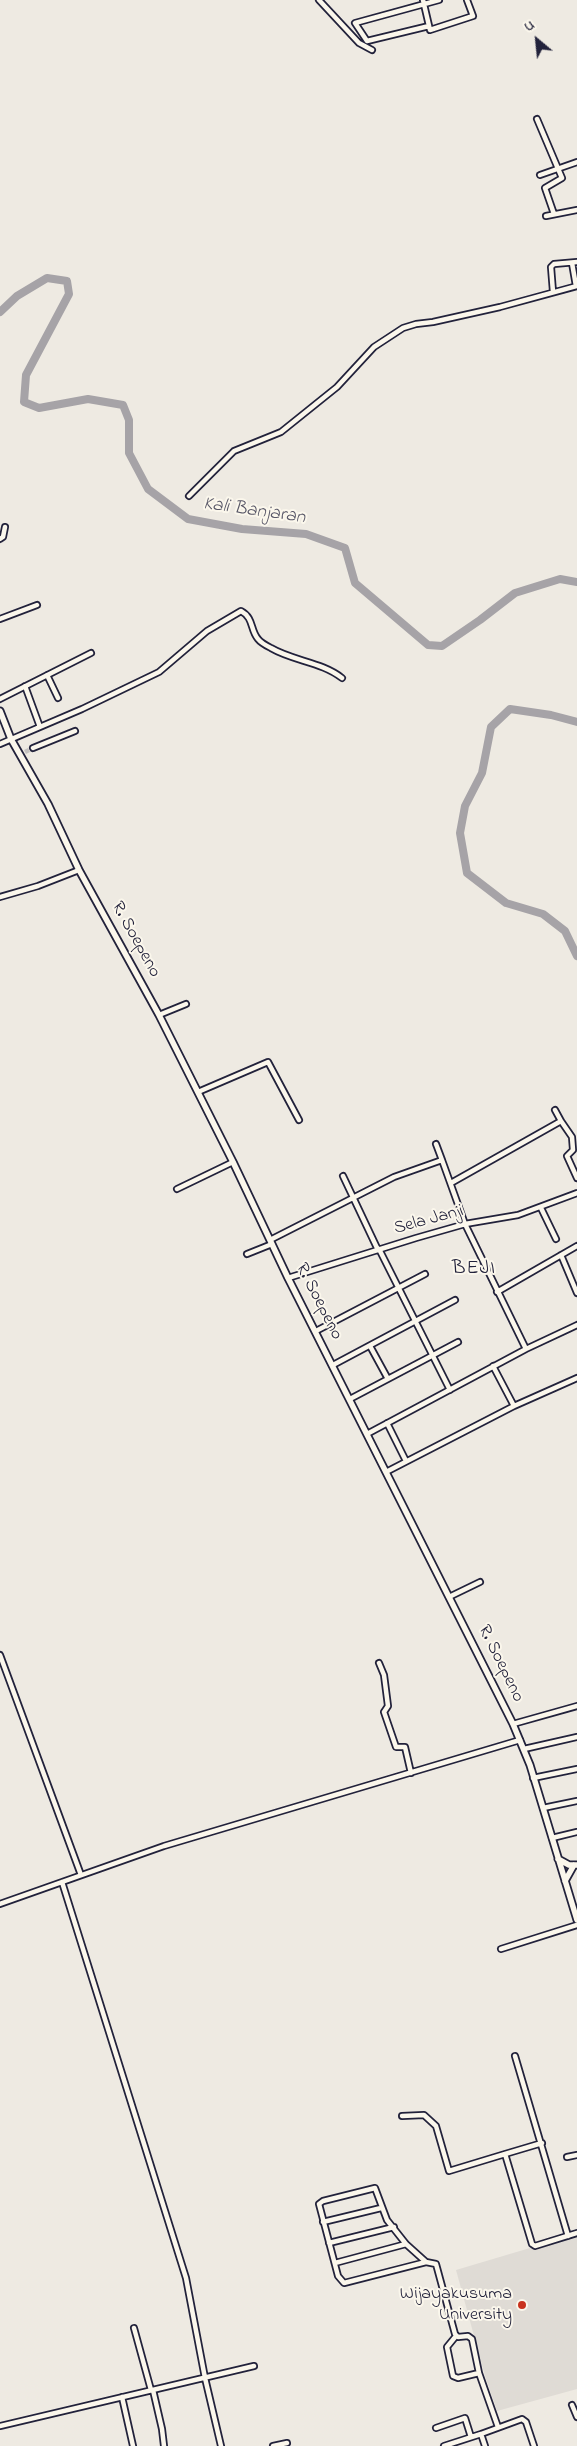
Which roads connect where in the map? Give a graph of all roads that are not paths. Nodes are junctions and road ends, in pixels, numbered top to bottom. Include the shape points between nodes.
1 (319, 0) edge
2 (439, 0) edge
3 (467, 0) edge
4 (424, 2) edge
5 (429, 26) junction
6 (372, 50) dead end
7 (538, 119) dead end
8 (577, 162) edge
9 (558, 169) junction
10 (540, 175) dead end
11 (577, 210) edge
12 (554, 214) junction
13 (546, 216) dead end
14 (574, 263) edge
15 (577, 286) edge
16 (553, 292) junction
17 (189, 496) dead end
18 (5, 527) dead end
19 (0, 539) edge
20 (37, 605) dead end
21 (0, 619) edge
22 (91, 653) dead end
23 (47, 675) junction
24 (342, 678) dead end
25 (25, 686) junction
26 (58, 698) dead end
27 (0, 700) edge
28 (0, 711) edge
29 (40, 726) junction
30 (74, 731) dead end
31 (12, 739) junction
32 (0, 744) edge
33 (33, 748) tunnel mouth
34 (79, 870) junction
35 (0, 897) edge
36 (186, 1004) dead end
37 (159, 1016) junction
38 (198, 1092) junction
39 (555, 1110) dead end
40 (299, 1120) dead end
41 (561, 1120) junction
42 (436, 1144) dead end
43 (442, 1160) junction
44 (234, 1162) junction
45 (343, 1176) dead end
46 (577, 1178) edge
47 (451, 1183) junction
48 (177, 1189) dead end
49 (577, 1193) edge
50 (354, 1198) junction
51 (541, 1208) junction
52 (465, 1224) junction
53 (556, 1239) dead end
54 (271, 1242) junction
55 (577, 1246) edge
56 (379, 1249) junction
57 (248, 1254) dead end
58 (561, 1255) junction
59 (425, 1274) dead end
60 (288, 1278) junction
61 (398, 1288) junction
62 (498, 1292) junction
63 (577, 1293) edge
64 (455, 1300) dead end
65 (415, 1322) junction
66 (577, 1325) edge
67 (316, 1331) junction
68 (458, 1342) dead end
69 (370, 1346) junction
70 (526, 1349) junction
71 (433, 1355) junction
72 (333, 1365) junction
73 (494, 1366) junction
74 (577, 1378) edge
75 (388, 1379) junction
76 (450, 1390) junction
77 (350, 1399) junction
78 (514, 1406) junction
79 (388, 1423) junction
80 (367, 1434) junction
81 (406, 1461) junction
82 (386, 1472) junction
83 (480, 1582) dead end
84 (450, 1597) junction
85 (0, 1655) edge
86 (379, 1663) dead end
87 (577, 1706) edge
88 (512, 1724) junction
89 (577, 1737) edge
90 (520, 1740) junction
91 (524, 1749) junction
92 (577, 1769) edge
93 (411, 1773) junction
94 (534, 1778) junction
95 (577, 1800) edge
96 (543, 1808) junction
97 (577, 1832) edge
98 (552, 1838) junction
99 (558, 1859) junction
100 (575, 1865) edge
101 (81, 1875) junction
102 (565, 1881) junction
103 (62, 1882) junction
104 (0, 1904) edge
105 (577, 1920) edge
106 (577, 1925) edge
107 (501, 1949) dead end
108 (515, 2056) dead end
109 (402, 2116) dead end
110 (542, 2143) junction
111 (505, 2154) junction
112 (577, 2154) edge
113 (567, 2157) dead end
114 (381, 2208) junction
115 (323, 2222) junction
116 (394, 2227) junction
117 (577, 2233) edge
118 (568, 2236) junction
119 (329, 2243) junction
120 (406, 2244) junction
121 (426, 2262) junction
122 (335, 2263) junction
123 (134, 2328) dead end
124 (456, 2336) junction
125 (254, 2366) dead end
126 (479, 2373) junction
127 (205, 2378) junction
128 (152, 2390) junction
129 (122, 2398) junction
130 (572, 2404) dead end
131 (577, 2417) edge
132 (0, 2426) edge
133 (498, 2427) junction
134 (436, 2428) dead end
135 (481, 2434) junction
136 (471, 2437) junction
137 (287, 2443) dead end
138 (534, 2445) edge
139 (133, 2446) edge
140 (164, 2446) edge
141 (221, 2446) edge
142 (273, 2446) edge
143 (444, 2446) edge
144 (485, 2446) edge
145 (527, 2446) edge

1 - 6 street via 359,43
2 - 4 street
3 - 5 street via 473,16 430,30
4 - 5 street
4 - 5 street via 356,23 367,42
7 - 9 street
8 - 9 street
9 - 10 street
9 - 12 street via 562,179 544,188
11 - 12 street
12 - 13 street
14 - 15 street
14 - 16 street via 551,267
15 - 16 street
16 - 17 street via 500,308 403,328 374,347 337,387 281,432 234,450
18 - 19 street
20 - 21 street
22 - 23 street
23 - 25 street
23 - 26 street
24 - 29 street via 336,672 288,657 264,643 256,636 248,616 241,611 207,631 158,672
25 - 27 street
25 - 29 street
28 - 31 street, R. Soepeno
29 - 31 street
30 - 33 street
31 - 32 street
31 - 34 street, R. Soepeno via 22,753
34 - 35 street
34 - 37 street, R. Soepeno
36 - 37 street
37 - 38 street, R. Soepeno
38 - 40 street via 268,1062
38 - 44 street, R. Soepeno
39 - 41 street
41 - 46 street via 573,1141 573,1150 566,1156
41 - 47 street
42 - 43 street
43 - 47 street
43 - 50 street via 394,1177
44 - 48 street
44 - 54 street, R. Soepeno
45 - 50 street
47 - 52 street
49 - 51 street, Sela Janji
50 - 54 street
50 - 56 street
51 - 52 street, Sela Janji
51 - 53 street
52 - 56 street, Sela Janji
52 - 62 street
54 - 57 street
54 - 60 street, R. Soepeno
55 - 58 street
56 - 60 street, Sela Janji
56 - 61 street
58 - 62 street
58 - 63 street
59 - 61 street
60 - 67 street, R. Soepeno
61 - 65 street
61 - 67 street
62 - 70 street
64 - 65 street
65 - 69 street
65 - 71 street
66 - 70 street
67 - 72 street, R. Soepeno
68 - 71 street
69 - 72 street
69 - 75 street
70 - 73 street
71 - 75 street
71 - 76 street
72 - 77 street, R. Soepeno
73 - 76 street
73 - 78 street
74 - 78 street
75 - 77 street
76 - 79 street
77 - 80 street, R. Soepeno
78 - 81 street
79 - 80 street
79 - 81 street
80 - 82 street, R. Soepeno
81 - 82 street
82 - 84 street, R. Soepeno
83 - 84 street
84 - 88 street, R. Soepeno
85 - 101 street
86 - 93 street via 384,1673 388,1706 384,1712 396,1747 405,1747
87 - 88 street
88 - 90 street, R. Soepeno
89 - 91 street
90 - 91 street, R. Soepeno
90 - 93 street
91 - 94 street, R. Soepeno
92 - 94 street
93 - 101 street via 222,1828
94 - 96 street, R. Soepeno
95 - 96 street
96 - 98 street, R. Soepeno
97 - 98 street
98 - 99 street, R. Soepeno
99 - 100 street
99 - 102 street, R. Soepeno
100 - 102 street
101 - 103 street
102 - 105 street, R. Soepeno
103 - 104 street
103 - 127 street via 186,2278
106 - 107 street
108 - 110 street
109 - 111 street via 424,2115 435,2124 449,2171
110 - 111 street
110 - 118 street
111 - 118 street via 533,2245
112 - 113 street
114 - 115 street
114 - 115 street via 375,2188 320,2202
114 - 116 street
115 - 119 street
116 - 119 street
116 - 120 street
117 - 118 street
119 - 122 street
120 - 121 street
120 - 122 street
121 - 122 street via 344,2283 339,2279
121 - 124 street via 436,2264
123 - 128 street
124 - 126 street via 470,2336 472,2339
124 - 126 street via 447,2347 453,2376 458,2378
125 - 127 street
126 - 133 street
127 - 128 street
127 - 141 street
128 - 129 street
128 - 140 street
129 - 132 street
129 - 139 street
130 - 131 street
133 - 135 street
133 - 138 street via 522,2419
134 - 136 street via 465,2418
135 - 136 street
135 - 144 street
136 - 143 street
137 - 142 street
138 - 145 street

